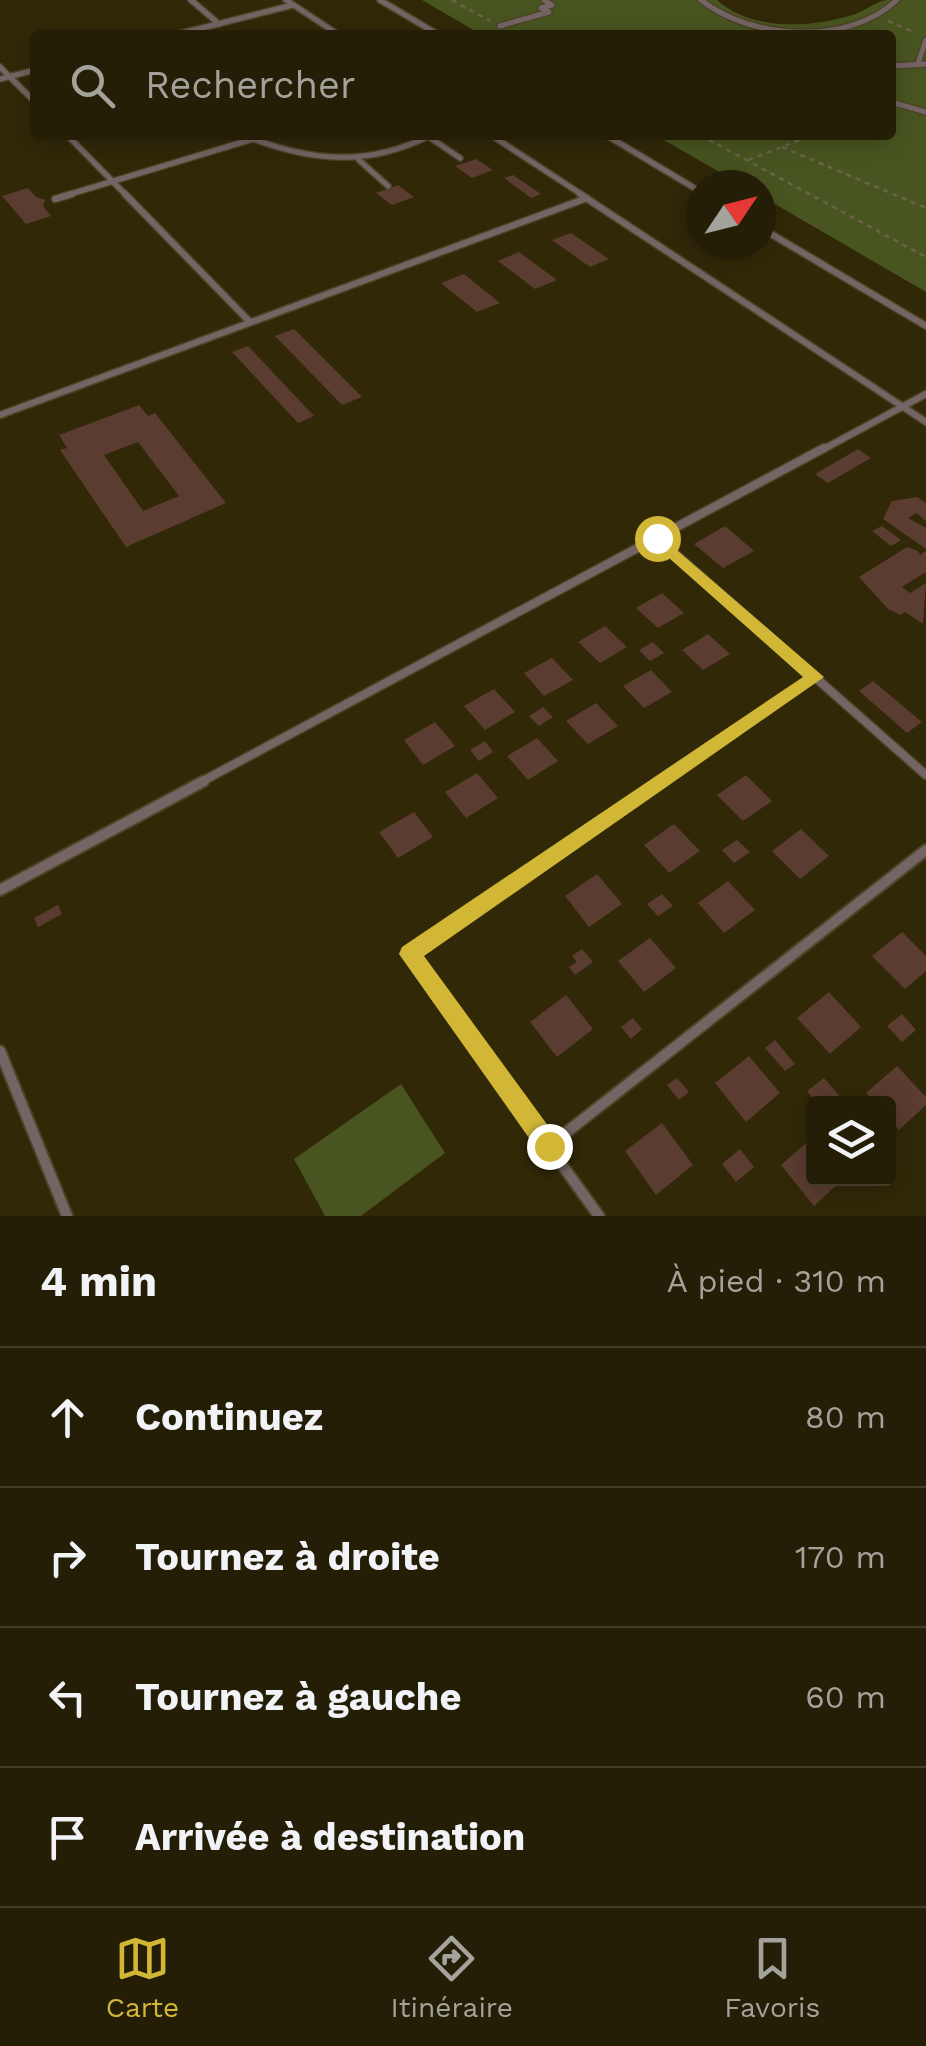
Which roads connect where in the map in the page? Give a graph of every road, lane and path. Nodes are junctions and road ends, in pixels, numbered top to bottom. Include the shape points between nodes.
1 (191, 0) edge
2 (286, 0) edge
3 (380, 0) edge
4 (452, 0) edge
5 (544, 0) edge
6 (701, 0) edge
7 (898, 0) edge
8 (294, 5) junction
9 (874, 16) junction
10 (219, 24) junction
11 (500, 26) joint
12 (844, 27) junction
13 (194, 30) edge
14 (332, 30) edge
15 (431, 30) edge
16 (821, 30) joint
17 (845, 30) edge
18 (926, 38) edge
19 (896, 60) edge
20 (903, 64) junction
21 (918, 64) junction
22 (926, 64) edge
23 (896, 65) edge
24 (0, 67) edge
25 (30, 71) edge
26 (10, 76) junction
27 (0, 79) edge
28 (30, 97) edge
29 (896, 103) edge
30 (926, 112) edge
31 (72, 140) edge
32 (242, 140) edge
33 (259, 140) edge
34 (422, 140) edge
35 (435, 140) edge
36 (499, 140) edge
37 (614, 140) edge
38 (710, 140) edge
39 (800, 140) edge
40 (782, 147) junction
41 (460, 158) dead end
42 (359, 160) junction
43 (748, 160) junction
44 (112, 181) junction
45 (686, 183) edge
46 (388, 186) dead end
47 (587, 198) junction
48 (55, 199) dead end
49 (926, 208) edge
50 (776, 237) edge
51 (926, 257) edge
52 (249, 321) junction
53 (926, 326) edge
54 (926, 394) edge
55 (903, 406) junction
56 (0, 415) edge
57 (926, 422) edge
58 (657, 538) junction
59 (815, 677) junction
60 (926, 774) edge
61 (926, 850) edge
62 (0, 890) edge
63 (0, 1051) edge
64 (549, 1146) junction
65 (67, 1216) edge
66 (599, 1216) edge

1 - 10 lane
2 - 8 lane
3 - 15 lane
4 - 11 path
5 - 11 lane via 552,4 541,8 549,12
6 - 16 lane via 713,12 748,24
7 - 9 lane
8 - 10 lane
8 - 14 lane
9 - 12 lane
9 - 18 path
10 - 13 lane
12 - 16 lane
12 - 17 lane
18 - 21 lane
19 - 20 lane
20 - 21 lane
20 - 23 lane
21 - 22 lane
24 - 26 lane
25 - 26 lane
26 - 27 lane
26 - 28 lane
29 - 30 lane
31 - 44 lane
32 - 44 lane
33 - 42 lane via 298,157
34 - 42 lane
35 - 41 lane
36 - 47 lane
37 - 45 lane
38 - 43 path
39 - 40 path
40 - 43 path
40 - 49 path
42 - 46 lane
43 - 51 path
44 - 48 lane
44 - 52 lane
47 - 52 lane
47 - 55 lane
50 - 53 lane
52 - 56 lane
54 - 55 lane
55 - 57 lane
55 - 58 lane
58 - 59 lane
58 - 62 lane
59 - 60 lane
59 - 64 lane via 410,954
61 - 64 lane
63 - 65 lane
64 - 66 lane

